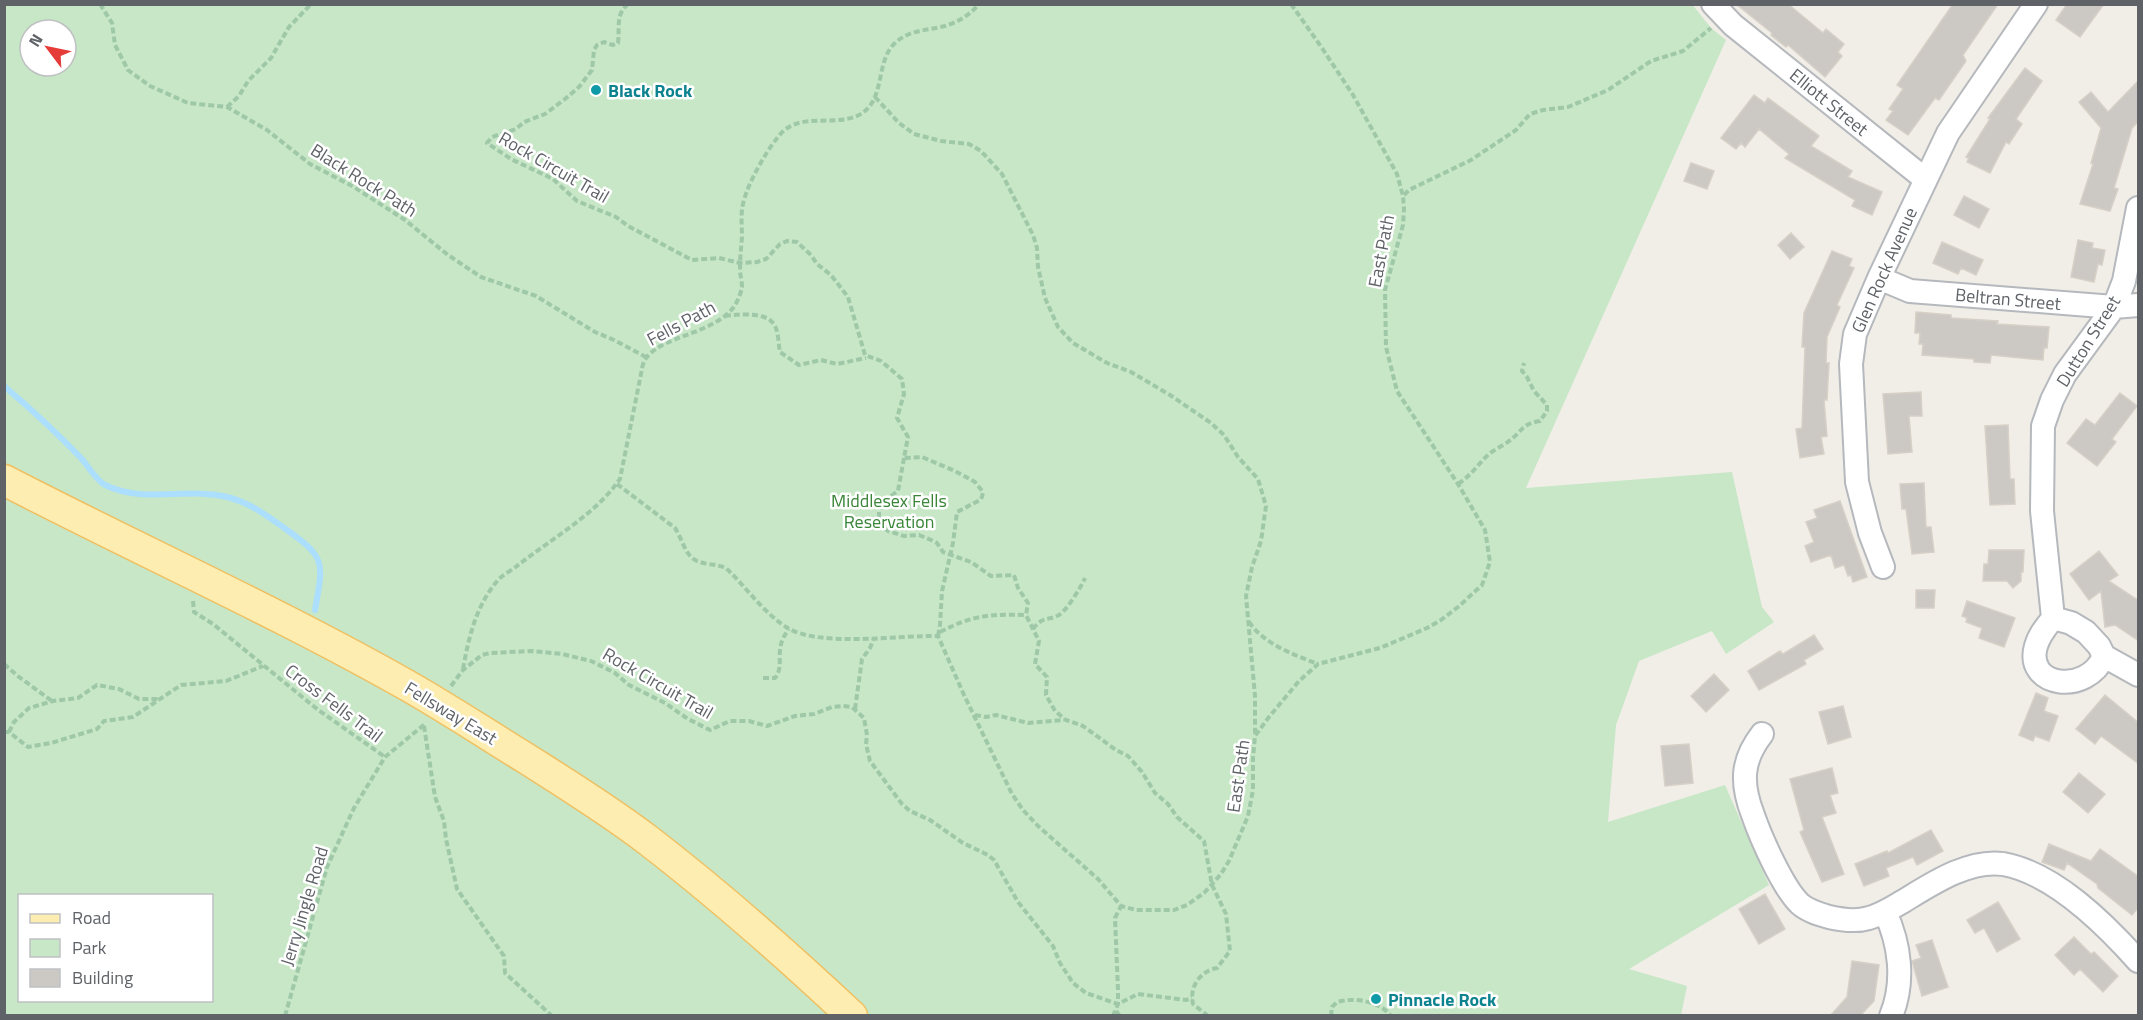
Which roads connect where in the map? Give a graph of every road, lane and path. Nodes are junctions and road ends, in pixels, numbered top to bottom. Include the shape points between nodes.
1 (100, 4) edge
2 (311, 4) edge
3 (628, 4) edge
4 (979, 4) edge
5 (1291, 4) edge
6 (2037, 4) edge
7 (1723, 15) edge
8 (875, 97) junction
9 (227, 106) junction
10 (1925, 179) junction
11 (1403, 196) junction
12 (2139, 208) edge
13 (740, 263) junction
14 (1879, 278) junction
15 (2139, 305) edge
16 (2114, 307) junction
17 (725, 316) junction
18 (646, 357) junction
19 (867, 357) junction
20 (1524, 363) dead end
21 (904, 458) junction
22 (4, 480) edge
23 (617, 484) junction
24 (1458, 484) junction
25 (950, 555) junction
26 (1883, 567) dead end
27 (1085, 578) dead end
28 (193, 601) dead end
29 (1026, 615) junction
30 (2053, 618) junction
31 (1248, 621) junction
32 (789, 629) junction
33 (1033, 630) junction
34 (939, 634) junction
35 (874, 638) junction
36 (2104, 656) junction
37 (4, 664) edge
38 (1318, 664) junction
39 (263, 666) junction
40 (463, 670) joint
41 (2139, 675) edge
42 (763, 678) dead end
43 (161, 699) junction
44 (53, 701) junction
45 (855, 709) junction
46 (974, 715) junction
47 (1066, 720) junction
48 (7, 732) edge
49 (1762, 734) dead end
50 (1255, 736) junction
51 (385, 757) junction
52 (1212, 885) junction
53 (1121, 906) junction
54 (1885, 912) junction
55 (2139, 961) edge
56 (1192, 998) junction
57 (1118, 1004) junction
58 (1115, 1013) edge
59 (285, 1016) edge
60 (552, 1016) edge
61 (852, 1016) edge
62 (1120, 1016) edge
63 (1208, 1016) edge
64 (1331, 1016) edge
65 (1391, 1016) edge
66 (1891, 1016) edge

1 - 9 path, Black Rock Path via 112,23 115,45 128,70 150,86 188,103
2 - 9 path via 289,27 271,58
3 - 13 path, Rock Circuit Trail via 620,12 618,43 597,45 592,70 579,87 545,114 486,142 511,159 553,178 577,201 616,217 686,258 719,258
4 - 8 path via 962,19 898,40 884,63
5 - 11 path, East Path via 1353,96 1397,174
6 - 10 street, Glen Rock Avenue via 1957,118
7 - 10 street, Elliott Street
7 - 11 path via 1683,51 1651,61 1608,90 1568,107 1530,114 1502,140
8 - 13 path, Fells Path via 857,116 806,121 790,126 778,136 750,184 742,208
8 - 31 path via 914,134 969,144 981,151 1002,174 1033,235 1045,298 1058,327 1073,343 1131,372 1211,423 1258,479 1266,506 1246,596
9 - 18 path, Black Rock Path via 267,130 310,164 354,186 405,220 481,277 536,296
10 - 14 street, Glen Rock Avenue
11 - 24 path, East Path via 1402,225 1385,290 1386,347 1397,391
12 - 16 street, Dutton Street via 2124,281
13 - 17 path, Fells Path via 742,287 734,307
13 - 19 path, Rock Circuit Trail via 766,259 787,241 800,244 848,297
14 - 16 street, Beltran Street via 1910,291
14 - 26 street, Glen Rock Avenue via 1855,334 1851,364 1857,482
15 - 16 street, Beltran Street
16 - 30 street, Dutton Street via 2065,374 2043,426 2043,512
17 - 18 path, Fells Path
17 - 19 path via 751,314 773,322 780,352 799,364 821,360 837,364
18 - 23 path, Fells Path
19 - 21 path via 881,361 902,379 904,394 897,418 908,437
20 - 24 path via 1522,371 1547,405 1547,411 1540,421 1521,428 1488,455
21 - 25 path via 898,490 882,504 879,520 888,531 919,535 937,543
21 - 25 path via 922,457 955,471 975,482 983,492 980,500 957,512
22 - 61 main road, Fellsway East via 439,703 647,839 803,969
23 - 32 path via 675,528 695,560 726,568
23 - 40 path, Fells Path via 585,516 500,578 478,611
24 - 38 path, East Path via 1485,530 1490,562 1482,585 1442,621 1380,648
25 - 29 path via 971,562 992,576 1014,575 1028,603
25 - 34 path
27 - 33 path via 1065,609 1057,616 1041,620
28 - 39 path via 194,612
29 - 33 path
29 - 34 path via 991,614 958,623
30 - 36 street via 2071,622 2086,632
30 - 36 street via 2035,652 2037,667 2047,677 2065,683 2080,680
31 - 38 path via 1254,630 1283,649
31 - 50 path
32 - 35 path via 837,639
32 - 42 path via 780,645 779,673 775,678
33 - 47 path via 1040,641 1035,664 1047,677 1046,695
34 - 35 path
34 - 46 path
35 - 45 path via 862,659
36 - 41 street
37 - 44 path
38 - 50 path, East Path
39 - 43 path, Cross Fells Trail via 226,681 181,685
39 - 51 path, Cross Fells Trail
40 - 45 path, Rock Circuit Trail via 473,660 490,653 532,651 577,657 615,673 629,685 710,730 730,721 767,726 832,707
43 - 44 path via 139,699 119,689 97,685 78,698
43 - 48 path, Cross Fells Trail via 133,717 104,720 97,729 51,743 28,747
44 - 48 path via 29,708
45 - 57 path via 864,718 870,761 902,804 994,860 1018,902 1053,946 1073,983 1086,993
46 - 47 path via 996,715 1028,723
46 - 53 path via 1023,810 1098,879
47 - 52 path via 1083,726 1128,756 1155,793 1202,837
49 - 54 street via 1748,754 1744,778 1748,801 1765,844 1796,899 1816,913 1848,920 1867,919
50 - 52 path, East Path via 1248,816 1229,861
51 - 59 path, Jerry Jingle Road via 354,808 327,867
51 - 60 path, Jerry Jingle Road via 424,726 435,797 444,821 457,889 504,956 505,973
52 - 53 path, East Path via 1196,900 1174,910
52 - 56 path via 1226,914 1230,951 1217,969 1199,977
53 - 57 path via 1114,927
54 - 55 street via 1959,872 1988,863 2004,864 2029,872 2063,893
54 - 66 street via 1895,934 1899,960 1899,989
56 - 57 path via 1138,994
56 - 63 path via 1193,1004
57 - 58 path
58 - 62 path
64 - 65 path via 1337,1002 1356,1000 1386,1009

